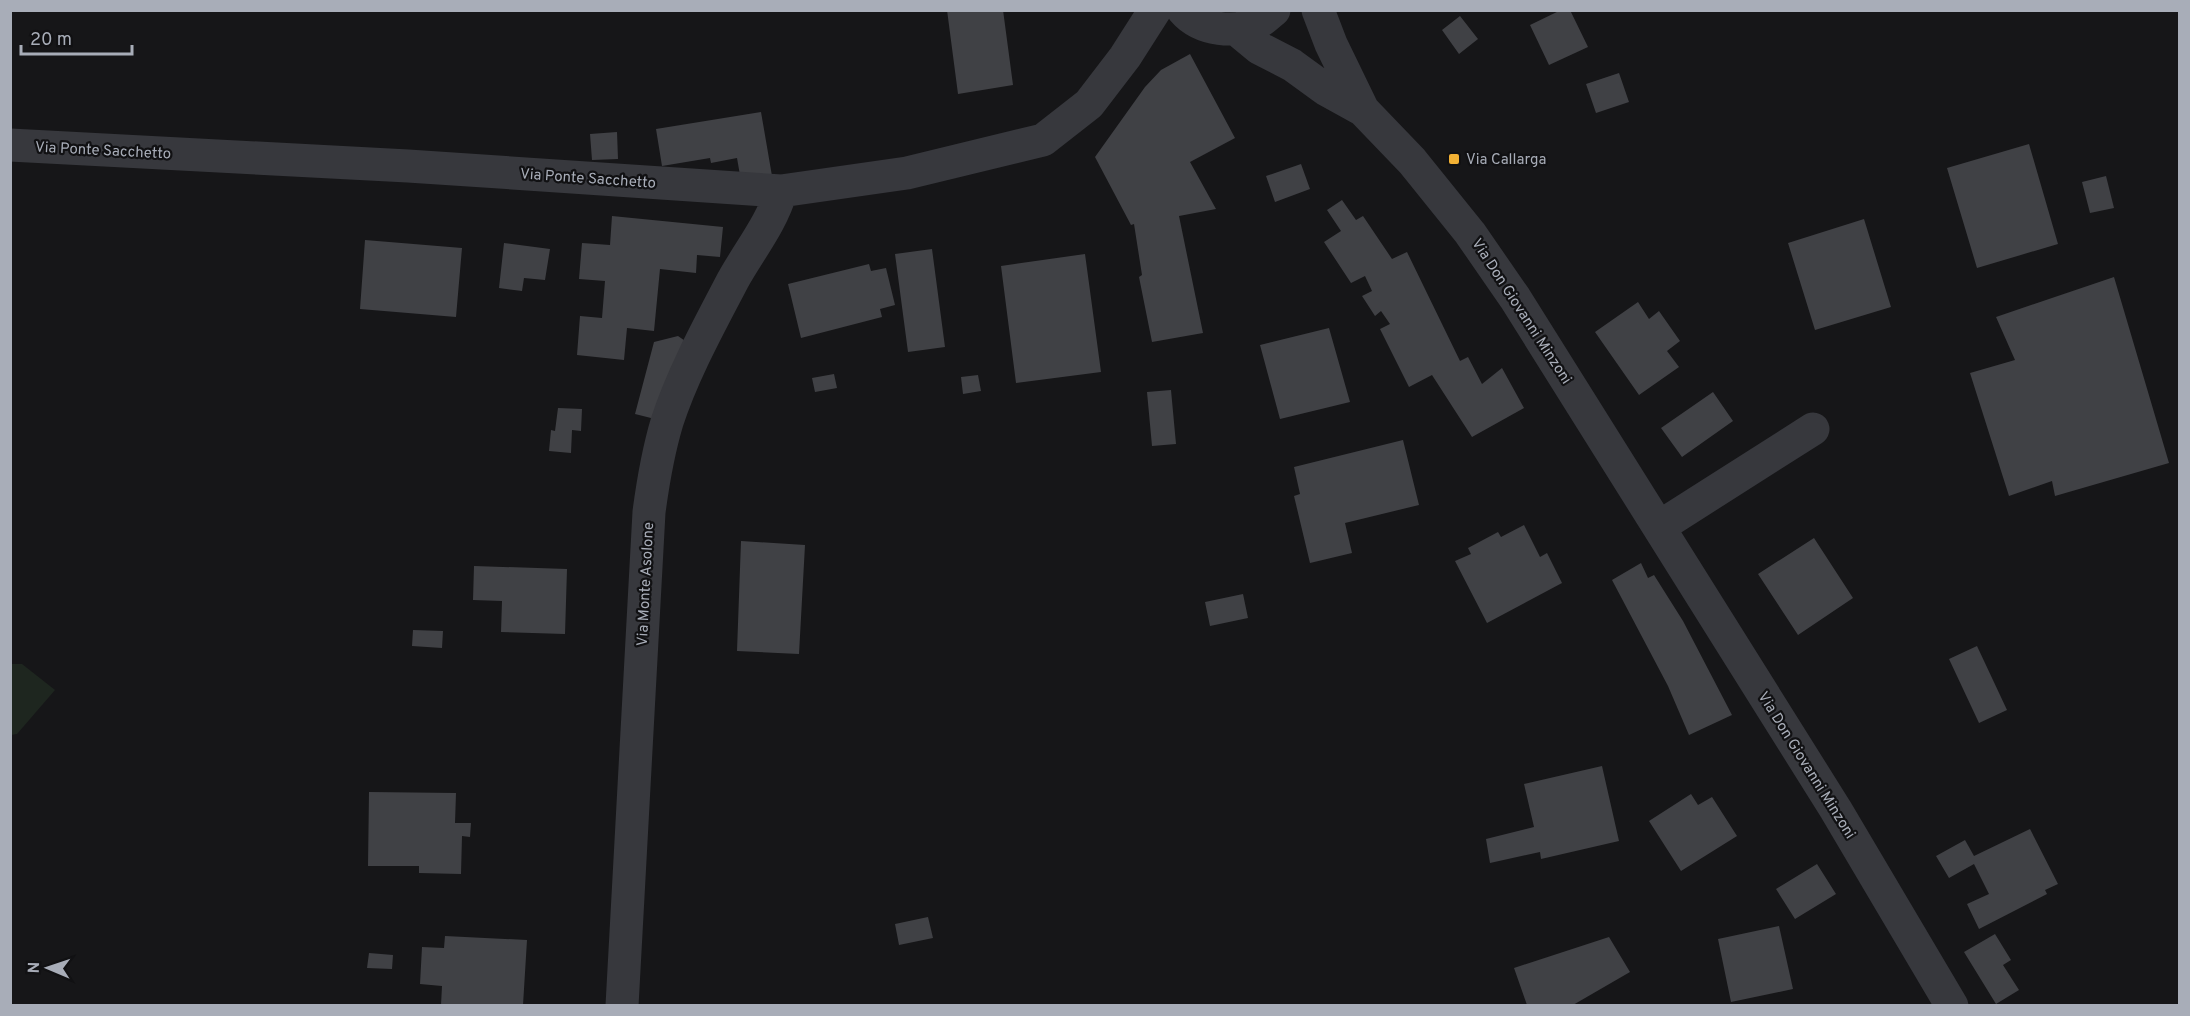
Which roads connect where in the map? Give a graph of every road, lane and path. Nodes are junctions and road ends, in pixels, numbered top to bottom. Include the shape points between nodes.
1 (1274, 10) edge
2 (1318, 10) edge
3 (1175, 12) edge
4 (1236, 29) junction
5 (1363, 110) junction
6 (10, 145) edge
7 (781, 191) junction
8 (1813, 429) dead end
9 (1659, 527) junction
10 (622, 1005) edge
11 (1952, 1005) edge

1 - 4 street via 1258,22
2 - 5 street
3 - 4 street via 1218,28
3 - 7 street, Via Ponte Sacchetto via 1125,57 1089,104 1043,140 907,173
4 - 5 street via 1259,48
5 - 9 street, Via Don Giovanni Minzoni via 1412,161 1470,233
6 - 7 street, Via Ponte Sacchetto
7 - 10 street, Via Monte Asolone via 777,207 705,334 667,422 655,467 649,513
8 - 9 street
9 - 11 street, Via Don Giovanni Minzoni via 1836,810

